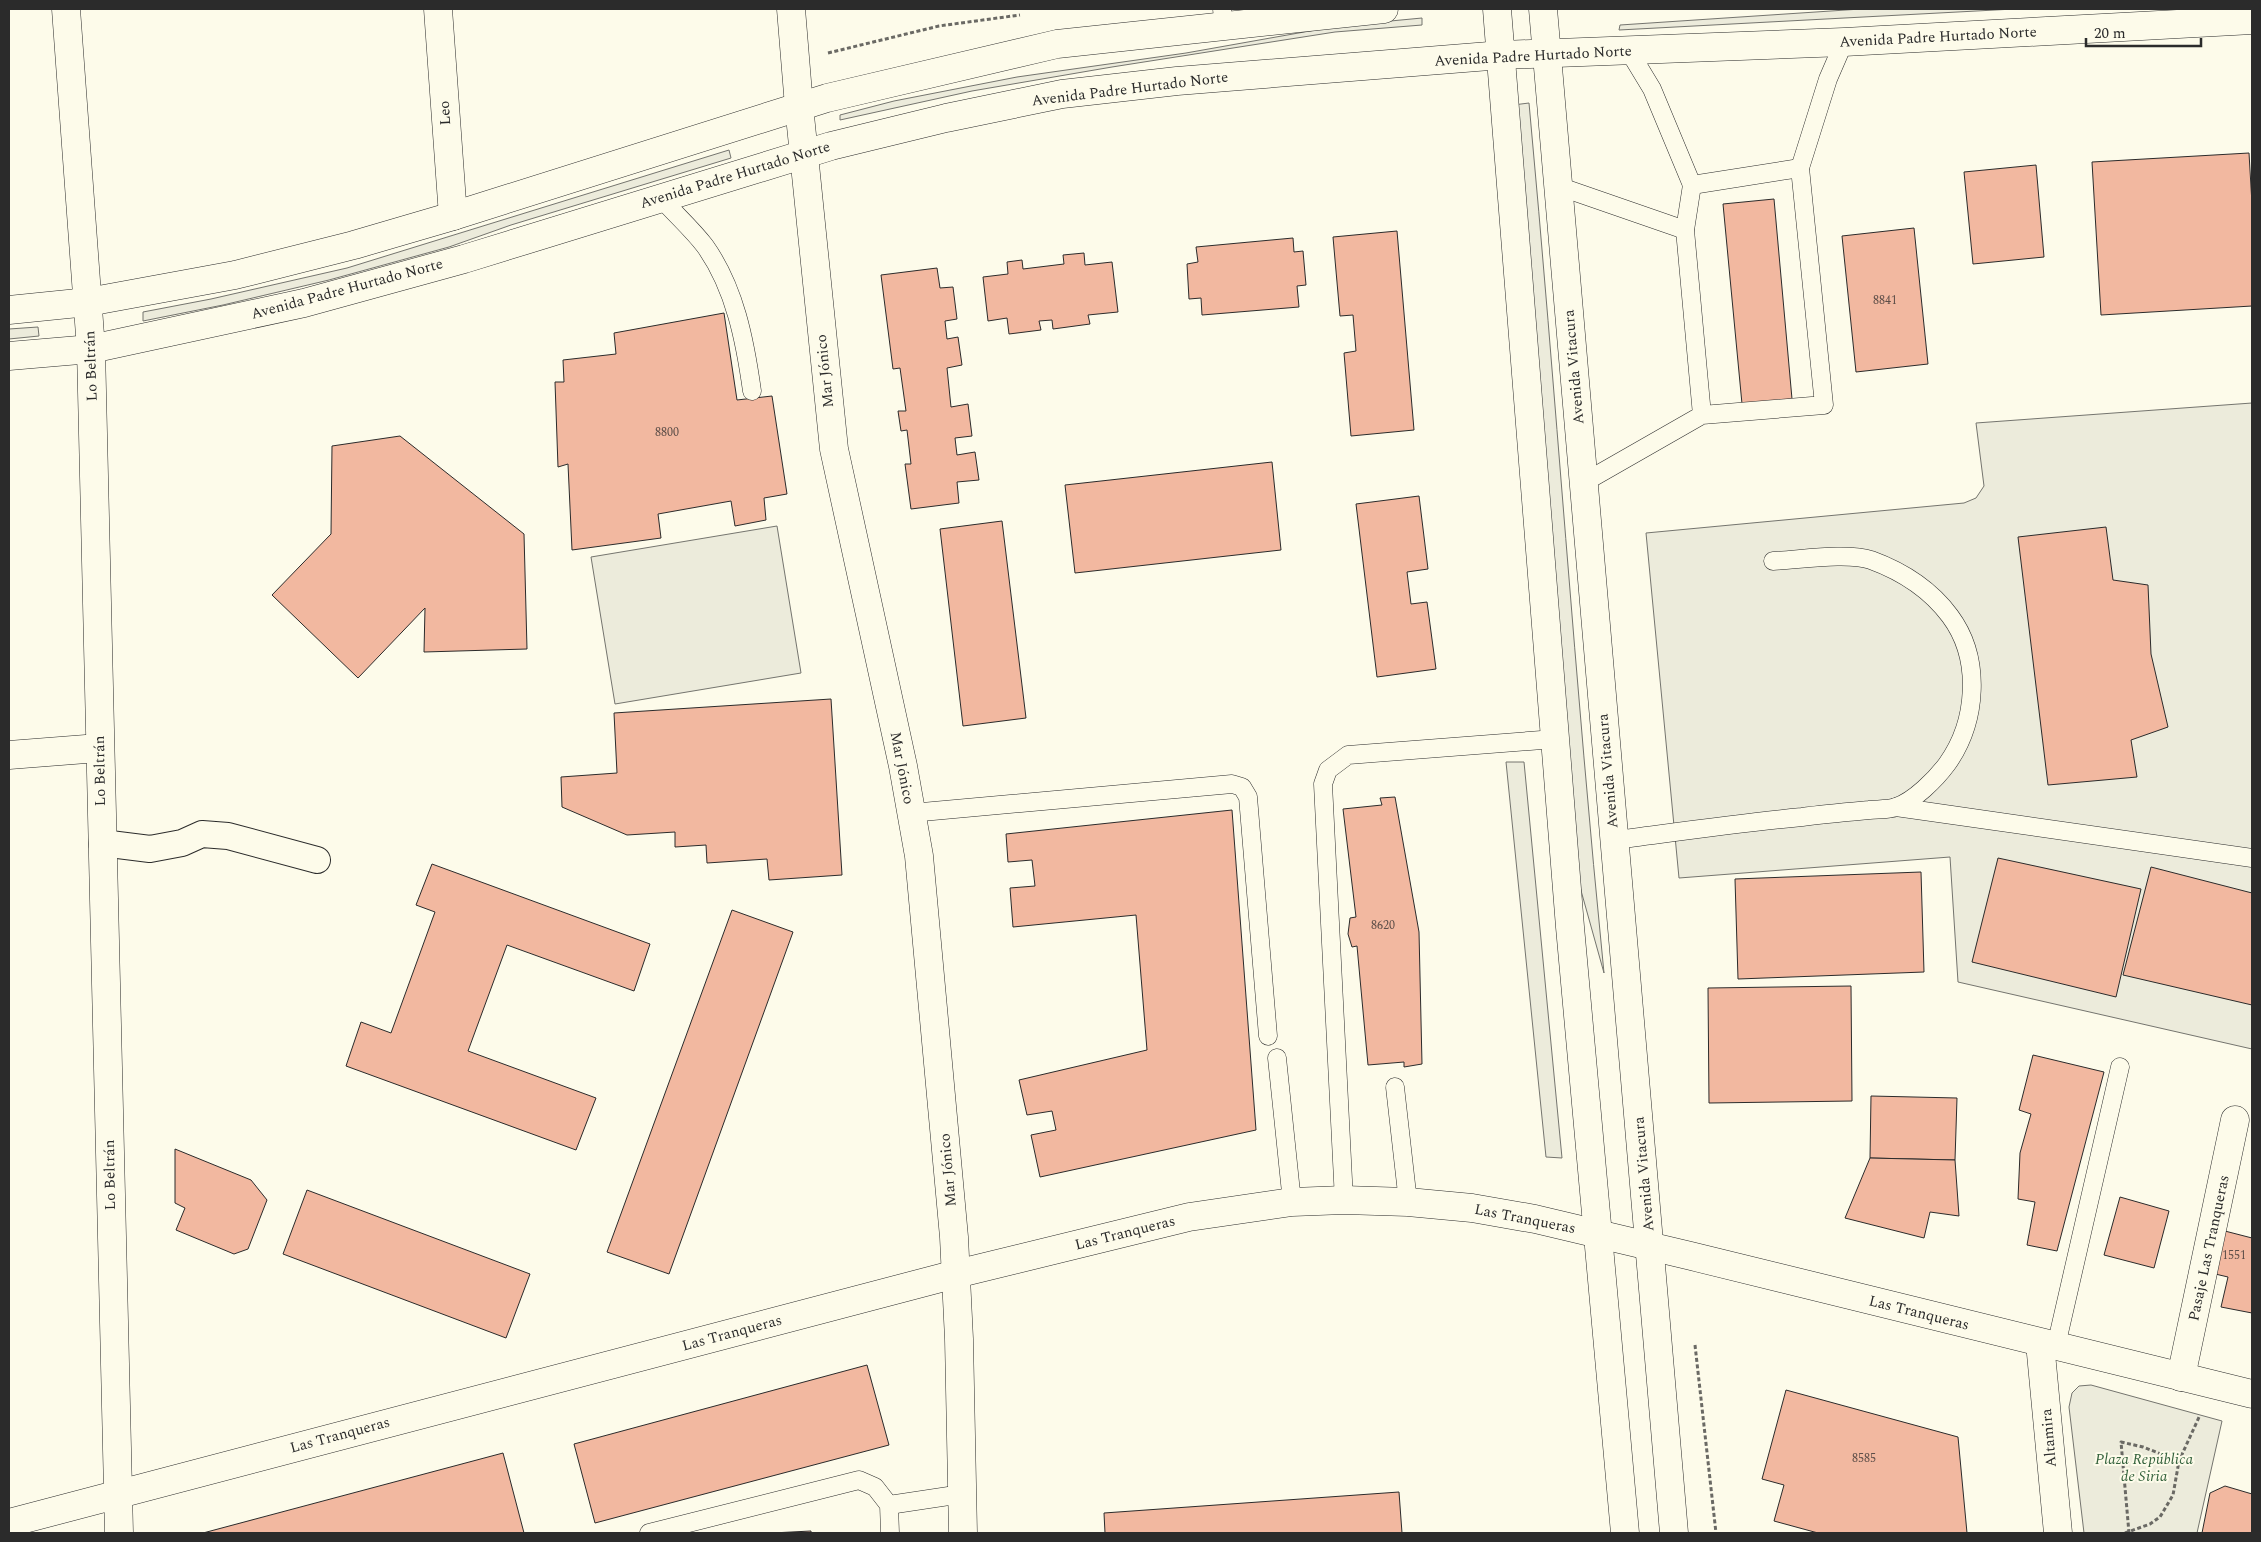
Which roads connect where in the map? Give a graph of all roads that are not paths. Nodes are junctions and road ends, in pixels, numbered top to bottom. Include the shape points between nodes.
1 (66, 9) edge
2 (438, 9) edge
3 (791, 9) edge
4 (1384, 9) edge
5 (1497, 9) edge
6 (1543, 9) edge
7 (1308, 13) edge
8 (1223, 18) edge
9 (2252, 20) edge
10 (1844, 42) junction
11 (1629, 51) junction
12 (1546, 53) junction
13 (1502, 55) junction
14 (799, 106) junction
15 (803, 155) junction
16 (1800, 168) junction
17 (1692, 185) junction
18 (1558, 186) junction
19 (661, 198) junction
20 (453, 216) junction
21 (1685, 230) junction
22 (88, 302) junction
23 (9, 310) edge
24 (91, 349) junction
25 (9, 356) edge
26 (752, 391) dead end
27 (1702, 415) junction
28 (1583, 483) junction
29 (1773, 561) dead end
30 (1556, 739) junction
31 (99, 748) junction
32 (9, 755) edge
33 (1896, 807) junction
34 (911, 813) junction
35 (1614, 840) junction
36 (102, 843) junction
37 (2252, 858) edge
38 (317, 860) dead end
39 (1268, 1036) dead end
40 (1277, 1058) dead end
41 (2120, 1067) dead end
42 (1395, 1087) dead end
43 (2235, 1120) dead end
44 (1344, 1200) junction
45 (1292, 1202) junction
46 (1408, 1202) junction
47 (1598, 1234) junction
48 (1650, 1247) junction
49 (956, 1274) junction
50 (2048, 1345) junction
51 (2181, 1377) junction
52 (2252, 1394) edge
53 (118, 1493) junction
54 (962, 1494) junction
55 (890, 1505) junction
56 (9, 1523) edge
57 (119, 1533) edge
58 (649, 1533) edge
59 (890, 1533) edge
60 (963, 1533) edge
61 (1625, 1533) edge
62 (1674, 1533) edge
63 (2058, 1533) edge

1 - 22 main road, Lo Beltrán
2 - 20 main road, Leo
3 - 14 main road, Mar Jónico
4 - 7 main road
5 - 13 main road
6 - 12 main road, Avenida Vitacura
7 - 8 main road
8 - 14 main road via 1057,44
9 - 10 main road, Avenida Padre Hurtado Norte
10 - 11 main road, Avenida Padre Hurtado Norte
10 - 16 lane via 1828,79
11 - 12 main road, Avenida Padre Hurtado Norte
11 - 17 lane via 1652,88
12 - 13 main road, Avenida Padre Hurtado Norte
12 - 18 main road, Avenida Vitacura
13 - 15 main road, Avenida Padre Hurtado Norte via 1177,81 1062,94 946,118
13 - 30 main road
14 - 15 main road, Mar Jónico
14 - 20 main road
15 - 19 main road, Avenida Padre Hurtado Norte
15 - 34 main road, Mar Jónico via 834,449
16 - 17 lane
16 - 27 lane via 1824,405
17 - 21 lane
18 - 21 lane
18 - 28 main road, Avenida Vitacura
19 - 24 main road, Avenida Padre Hurtado Norte via 464,259 304,303
19 - 26 lane via 705,246 727,287 745,340
20 - 22 main road via 235,275
21 - 27 lane
22 - 23 main road
22 - 24 main road, Lo Beltrán
24 - 25 main road, Avenida Padre Hurtado Norte
24 - 31 main road, Lo Beltrán
27 - 28 lane
28 - 35 main road, Avenida Vitacura
29 - 33 lane via 1868,559 1897,571 1930,593 1951,617 1964,644 1971,673 1972,701 1968,725 1956,752 1939,776
30 - 44 lane via 1348,755 1328,770 1323,784
30 - 47 main road
31 - 32 main road
31 - 36 main road, Lo Beltrán
33 - 35 lane
33 - 37 lane
34 - 39 lane via 1232,784 1242,787 1248,797
34 - 49 main road, Mar Jónico via 920,856
35 - 48 main road, Avenida Vitacura
36 - 38 street via 150,850 182,843 202,834 228,836
36 - 53 main road, Lo Beltrán
40 - 45 lane
41 - 50 lane
42 - 46 lane
43 - 51 main road, Pasaje Las Tranqueras
44 - 45 main road, Las Tranqueras
44 - 46 main road, Las Tranqueras
45 - 49 main road, Las Tranqueras via 1189,1217
46 - 47 main road, Las Tranqueras via 1472,1208
47 - 48 main road, Las Tranqueras
47 - 61 main road
48 - 50 main road, Las Tranqueras
48 - 62 main road, Avenida Vitacura
49 - 53 main road, Las Tranqueras
49 - 54 main road, Mar Jónico
50 - 51 main road, Las Tranqueras
50 - 63 main road, Altamira
51 - 52 main road, Las Tranqueras
53 - 56 main road, Las Tranqueras
53 - 57 main road, Lo Beltrán
54 - 55 lane
54 - 60 main road, Mar Jónico
55 - 58 lane via 875,1488 859,1480
55 - 59 lane

